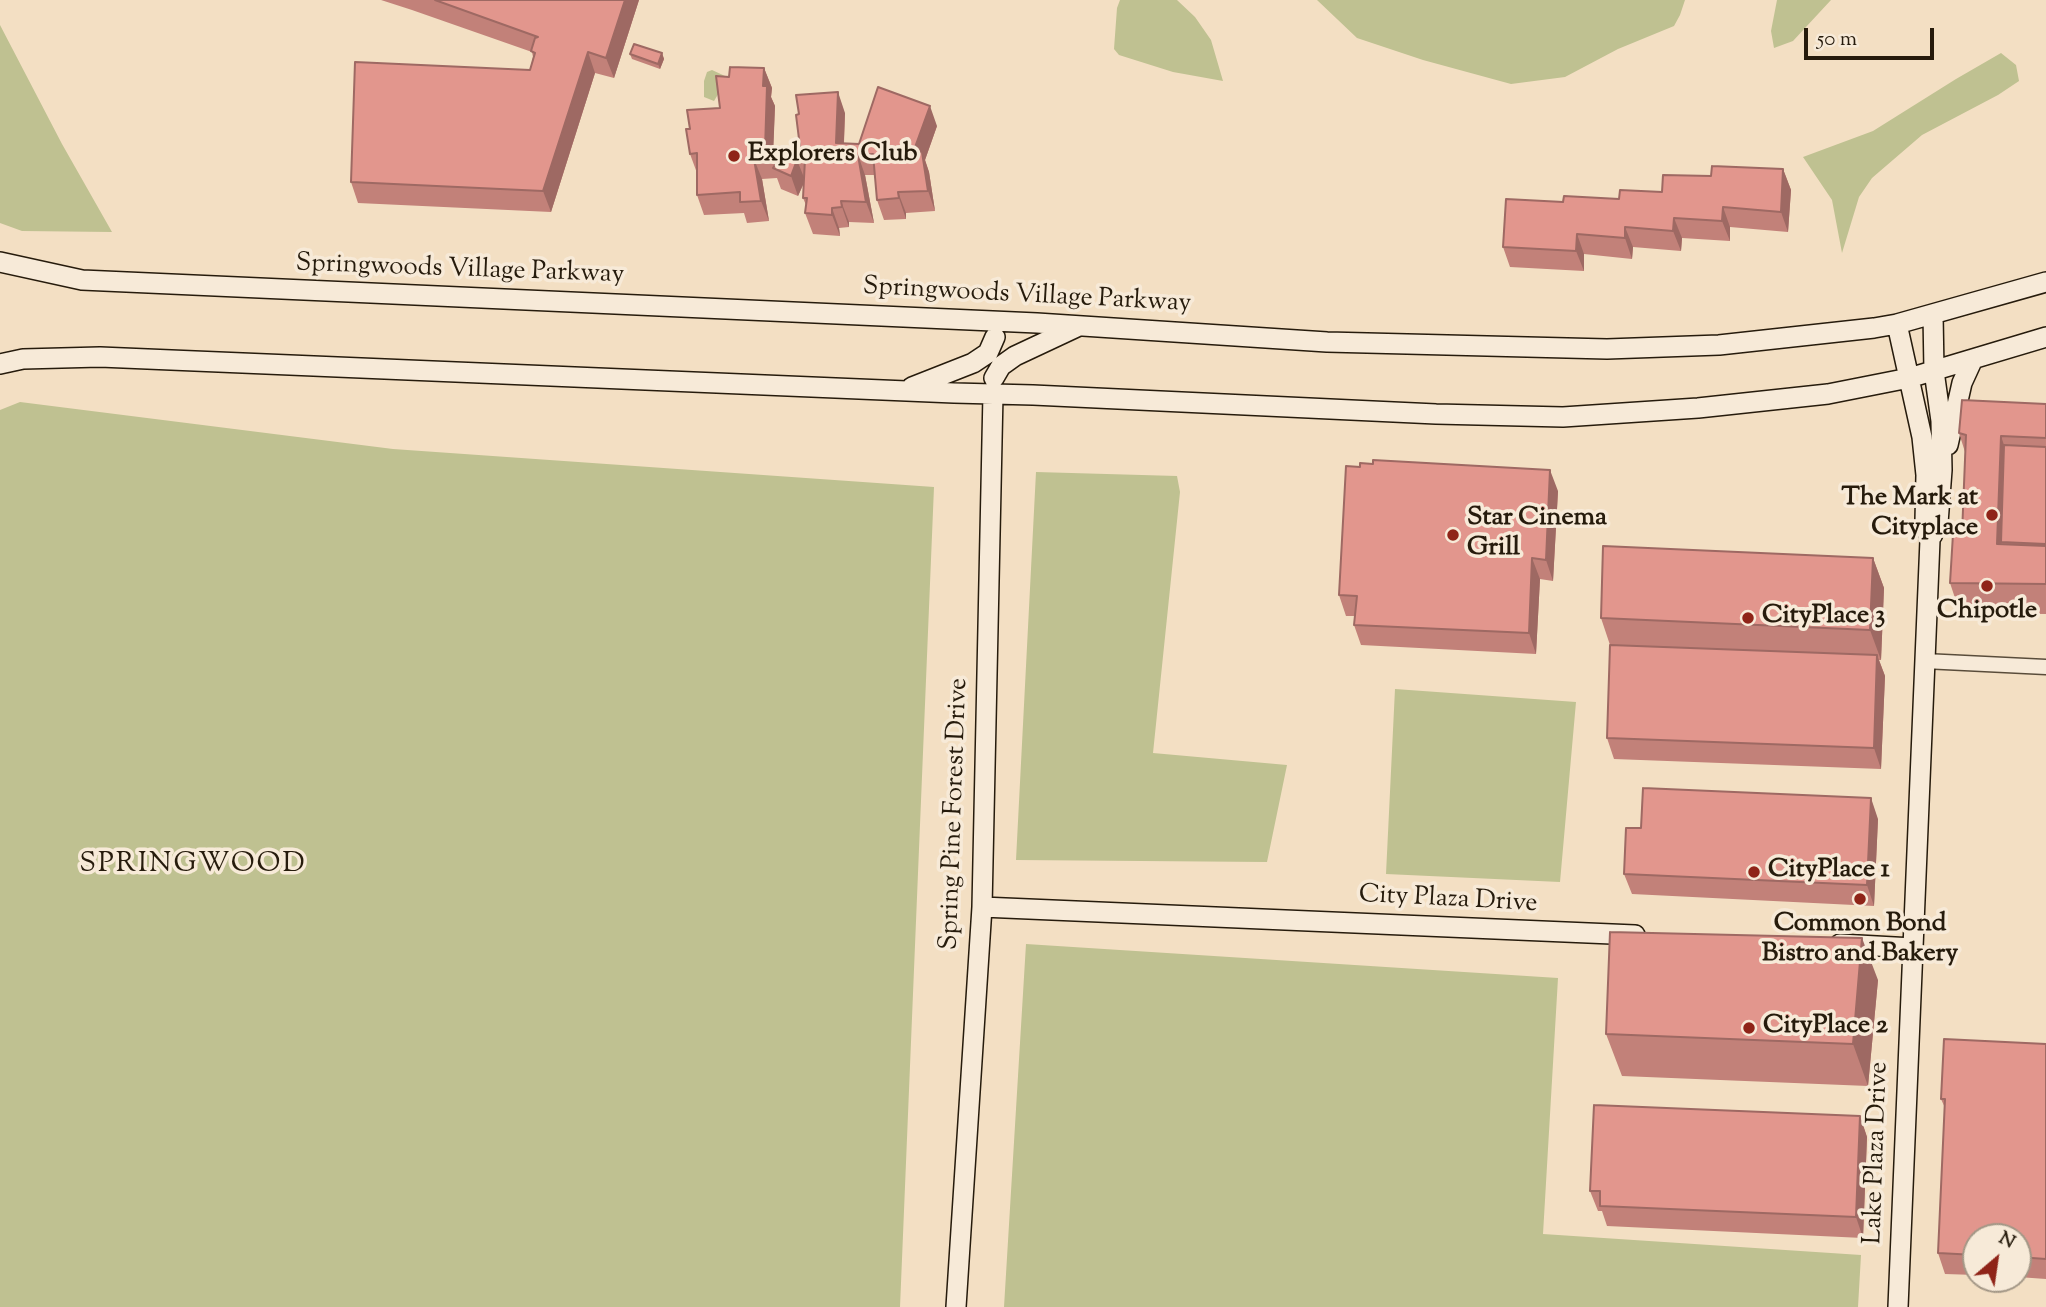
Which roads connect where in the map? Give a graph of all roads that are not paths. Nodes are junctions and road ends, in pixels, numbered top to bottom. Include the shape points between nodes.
1 (0, 262) edge
2 (2046, 282) edge
3 (1933, 314) junction
4 (1897, 324) junction
5 (1080, 326) junction
6 (995, 329) junction
7 (2046, 337) edge
8 (1973, 359) junction
9 (0, 364) edge
10 (1934, 371) junction
11 (1909, 378) junction
12 (994, 386) junction
13 (904, 390) junction
14 (1942, 470) junction
15 (1930, 540) junction
16 (1924, 661) junction
17 (2046, 667) edge
18 (982, 907) junction
19 (1653, 936) edge
20 (1824, 944) edge
21 (1913, 947) junction
22 (956, 1307) edge
23 (1898, 1307) edge

1 - 6 main road, Springwoods Village Parkway via 82,280
2 - 3 main road, Springwoods Village Parkway
3 - 4 main road, Springwoods Village Parkway
3 - 10 main road, Lake Plaza Drive
4 - 5 main road, Springwoods Village Parkway via 1719,345 1607,349 1327,342
4 - 11 main road, Lake Plaza Drive
5 - 6 main road, Springwoods Village Parkway
5 - 12 main road via 1015,356 1001,366
6 - 12 street, Spring Pine Forest Drive
6 - 13 main road via 988,353
7 - 8 main road
8 - 10 main road
8 - 14 main road via 1962,383
9 - 13 main road via 100,357
10 - 11 main road
10 - 14 main road, Lake Plaza Drive
11 - 12 main road via 1828,394 1563,417 1422,414
11 - 15 main road, Lake Plaza Drive via 1922,437 1925,522
12 - 13 main road
12 - 18 main road, Spring Pine Forest Drive
14 - 15 main road, Lake Plaza Drive via 1938,523
15 - 16 main road, Lake Plaza Drive
16 - 17 street
16 - 21 main road, Lake Plaza Drive
18 - 19 main road, City Plaza Drive
18 - 22 main road, Spring Pine Forest Drive
20 - 21 main road
21 - 23 main road, Lake Plaza Drive

